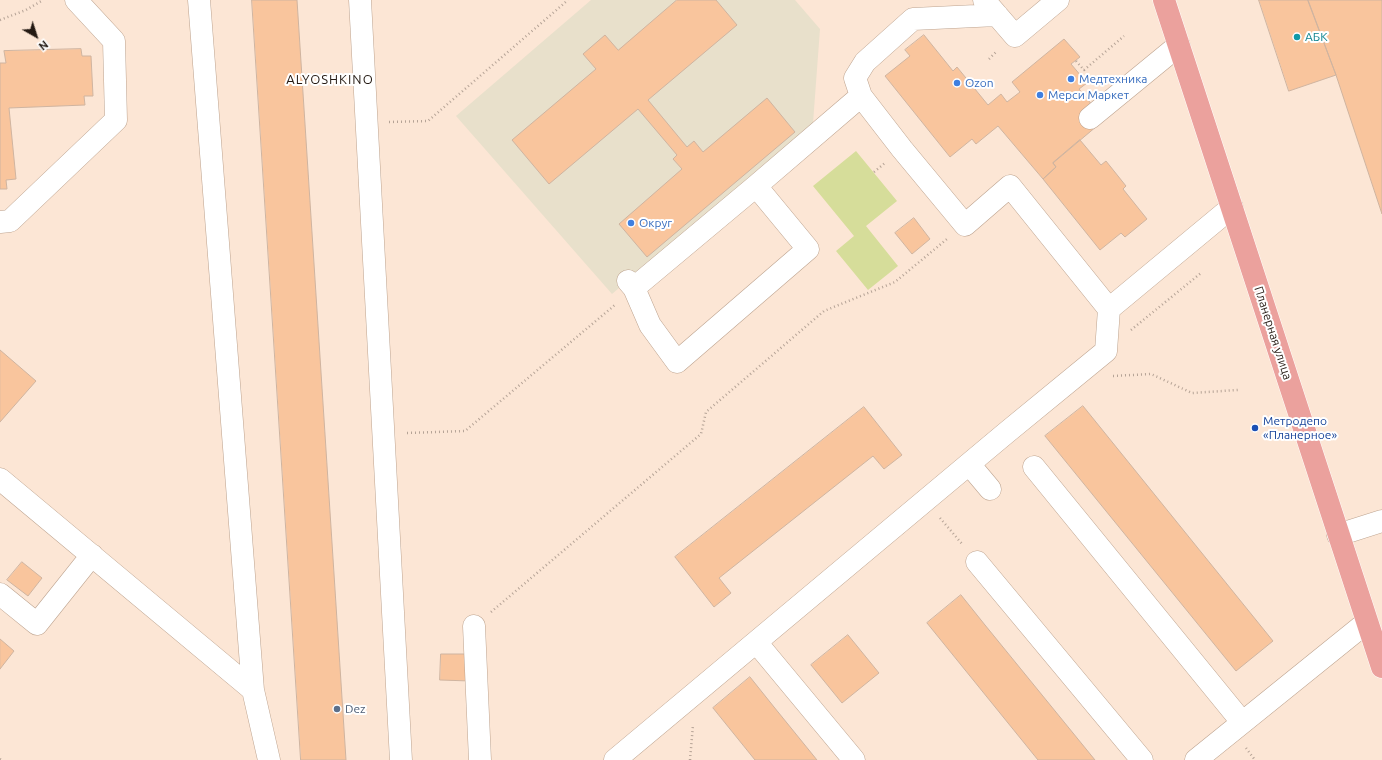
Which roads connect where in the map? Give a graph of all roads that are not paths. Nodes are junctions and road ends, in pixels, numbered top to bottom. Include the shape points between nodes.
1 (76, 0) edge
2 (199, 0) edge
3 (360, 0) edge
4 (1058, 0) edge
5 (1164, 0) edge
6 (990, 8) edge
7 (1179, 45) junction
8 (861, 96) junction
9 (1090, 118) dead end
10 (756, 186) junction
11 (1232, 207) junction
12 (0, 222) edge
13 (1108, 309) junction
14 (969, 464) junction
15 (1034, 467) dead end
16 (0, 478) edge
17 (990, 489) dead end
18 (1382, 521) edge
19 (1338, 535) junction
20 (92, 555) junction
21 (977, 562) road end
22 (0, 594) edge
23 (1367, 622) junction
24 (474, 626) road end
25 (756, 642) junction
26 (1382, 667) edge
27 (253, 690) junction
28 (1242, 722) junction
29 (268, 760) edge
30 (401, 760) edge
31 (480, 760) edge
32 (615, 760) edge
33 (854, 760) edge
34 (1142, 760) edge
35 (1196, 760) edge

1 - 12 lane via 114,41 116,120 10,221
2 - 27 lane
3 - 30 lane
4 - 6 lane via 1015,36
5 - 7 main road, Планерная улица
6 - 8 lane via 913,19 865,62 854,78
7 - 9 lane
7 - 11 main road, Планерная улица
8 - 10 lane
8 - 13 lane via 965,225 1010,186
10 - 10 lane via 631,285 650,325 677,362 808,249
11 - 13 lane
11 - 19 main road, Планерная улица
13 - 14 lane via 1106,351
14 - 17 lane
14 - 25 lane
15 - 28 lane
16 - 20 lane
18 - 19 lane
19 - 23 main road, Планерная улица
20 - 22 lane via 37,624
20 - 27 lane
21 - 34 lane
23 - 26 main road, Планерная улица
23 - 28 lane
24 - 31 lane
25 - 32 lane
25 - 33 lane
27 - 29 lane
28 - 35 lane

